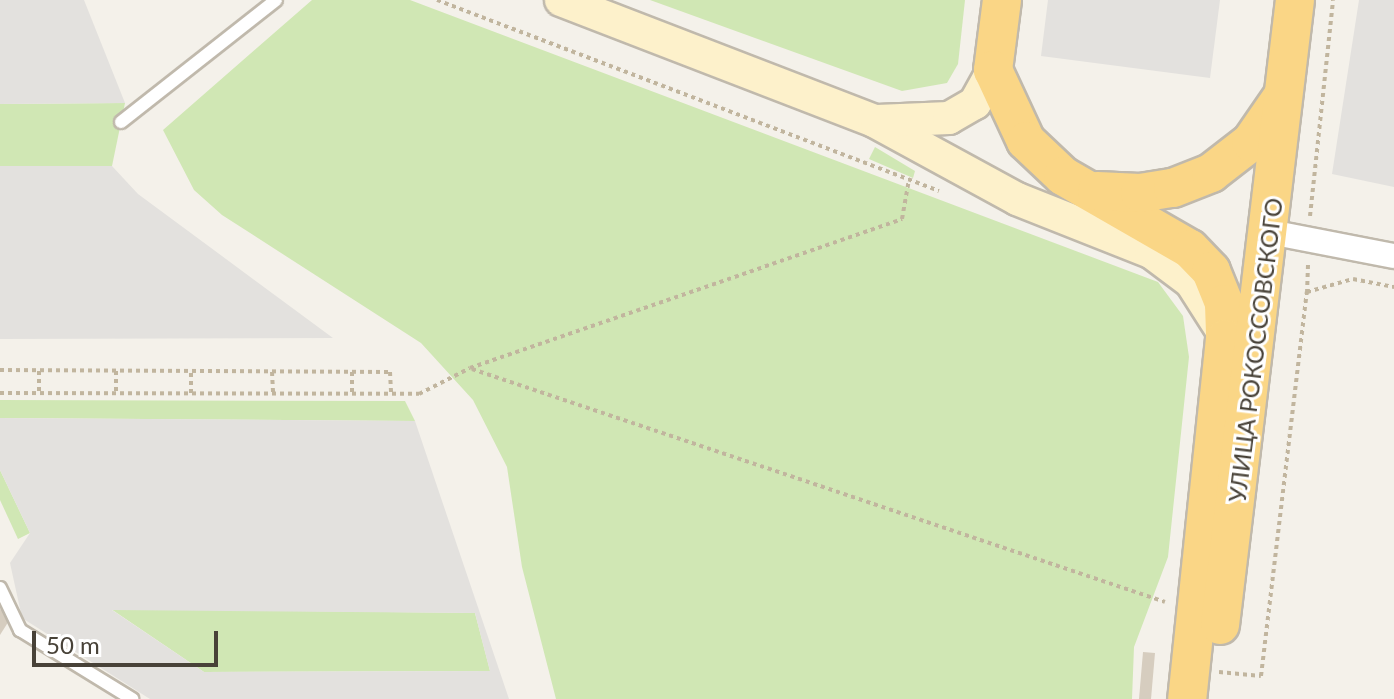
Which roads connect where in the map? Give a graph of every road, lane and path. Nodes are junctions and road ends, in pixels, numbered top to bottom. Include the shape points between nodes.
1 (276, 0) edge
2 (437, 0) edge
3 (561, 0) edge
4 (1002, 0) edge
5 (1295, 0) edge
6 (1333, 0) edge
7 (993, 70) junction
8 (1285, 91) junction
9 (874, 121) junction
10 (121, 122) dead end
11 (909, 180) junction
12 (1089, 190) junction
13 (951, 195) dead end
14 (1310, 196) dead end
15 (1270, 232) junction
16 (1394, 256) edge
17 (1307, 292) dead end
18 (1225, 339) junction
19 (470, 368) junction
20 (0, 370) edge
21 (39, 370) junction
22 (116, 371) junction
23 (191, 371) junction
24 (271, 371) junction
25 (352, 372) junction
26 (0, 393) edge
27 (39, 393) junction
28 (116, 393) junction
29 (191, 393) junction
30 (273, 394) junction
31 (352, 394) junction
32 (391, 394) junction
33 (0, 588) edge
34 (1169, 589) dead end
35 (1167, 603) junction
36 (1166, 618) dead end
37 (1213, 685) edge
38 (132, 699) edge
39 (1187, 699) edge

1 - 10 lane
2 - 11 path
3 - 9 main road
4 - 7 highway
5 - 8 highway, УЛИЦА РОКОССОВСКОГО
6 - 14 path
7 - 9 main road via 975,103 949,118
7 - 12 highway, УЛИЦА РОКОССОВСКОГО via 1026,141 1042,161
8 - 12 highway via 1251,142 1211,173 1173,188 1140,193
8 - 15 highway, УЛИЦА РОКОССОВСКОГО
9 - 18 main road via 1017,199 1173,265 1209,304
11 - 13 path
11 - 19 path via 902,219
12 - 18 highway, УЛИЦА РОКОССОВСКОГО via 1164,231 1211,271 1224,304
15 - 16 street
15 - 37 highway, УЛИЦА РОКОССОВСКОГО
17 - 37 path via 1261,676
18 - 39 highway, УЛИЦА РОКОССОВСКОГО
19 - 32 path via 419,394
19 - 35 path
20 - 21 path
21 - 22 path
21 - 27 path
22 - 23 path
22 - 28 path
23 - 24 path
23 - 29 path
24 - 25 path
24 - 30 path
25 - 31 path
25 - 32 path via 390,372
26 - 27 path
27 - 28 path
28 - 29 path
29 - 30 path
30 - 31 path
31 - 32 path
33 - 38 lane via 20,630
34 - 35 path
35 - 36 path

